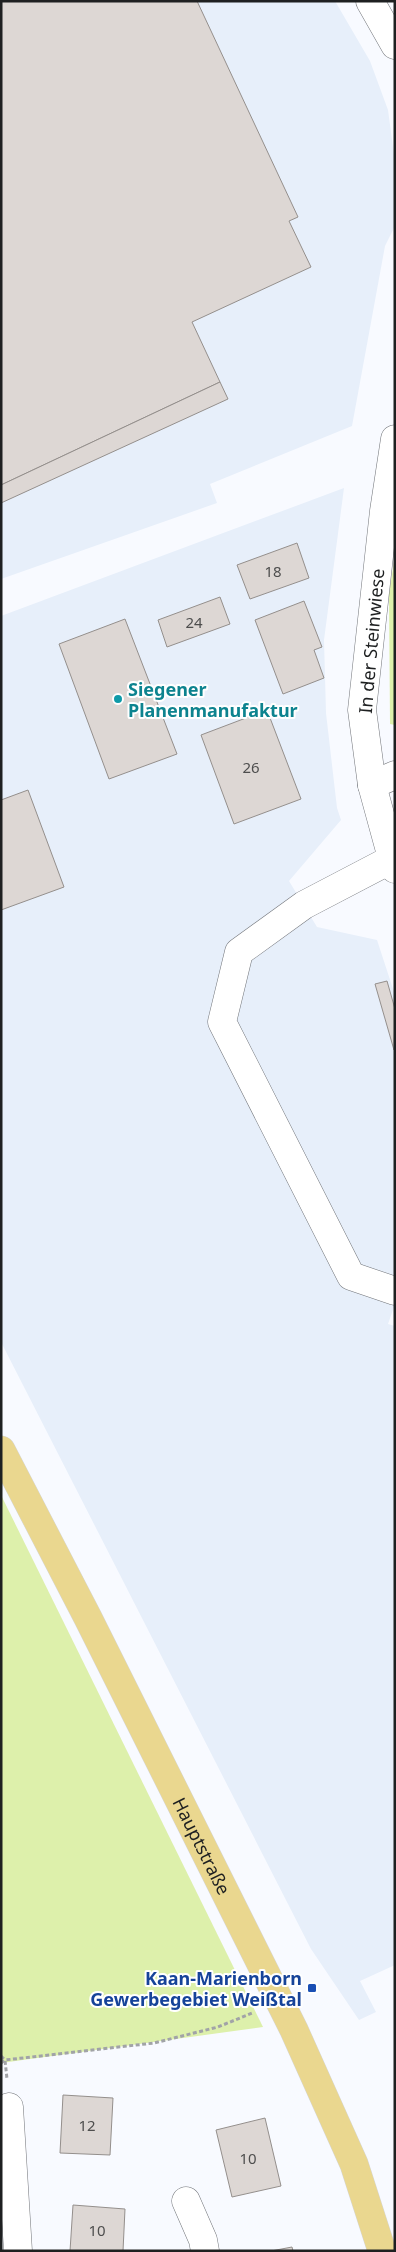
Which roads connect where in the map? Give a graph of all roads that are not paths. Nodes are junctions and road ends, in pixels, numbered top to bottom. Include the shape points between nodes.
1 (370, 1) edge
2 (395, 45) edge
3 (395, 440) edge
4 (383, 780) edge
5 (393, 864) edge
6 (395, 1291) edge
7 (1, 1450) edge
8 (9, 2107) dead end
9 (186, 2201) dead end
10 (18, 2251) edge
11 (205, 2251) edge
12 (382, 2251) edge

1 - 2 street
3 - 4 street, In der Steinwiese via 362,710
4 - 5 street, In der Steinwiese
5 - 6 street via 304,905 239,952 222,1022 351,1276
7 - 12 main road, Hauptstraße via 280,2002 354,2164
8 - 10 street
9 - 11 street

